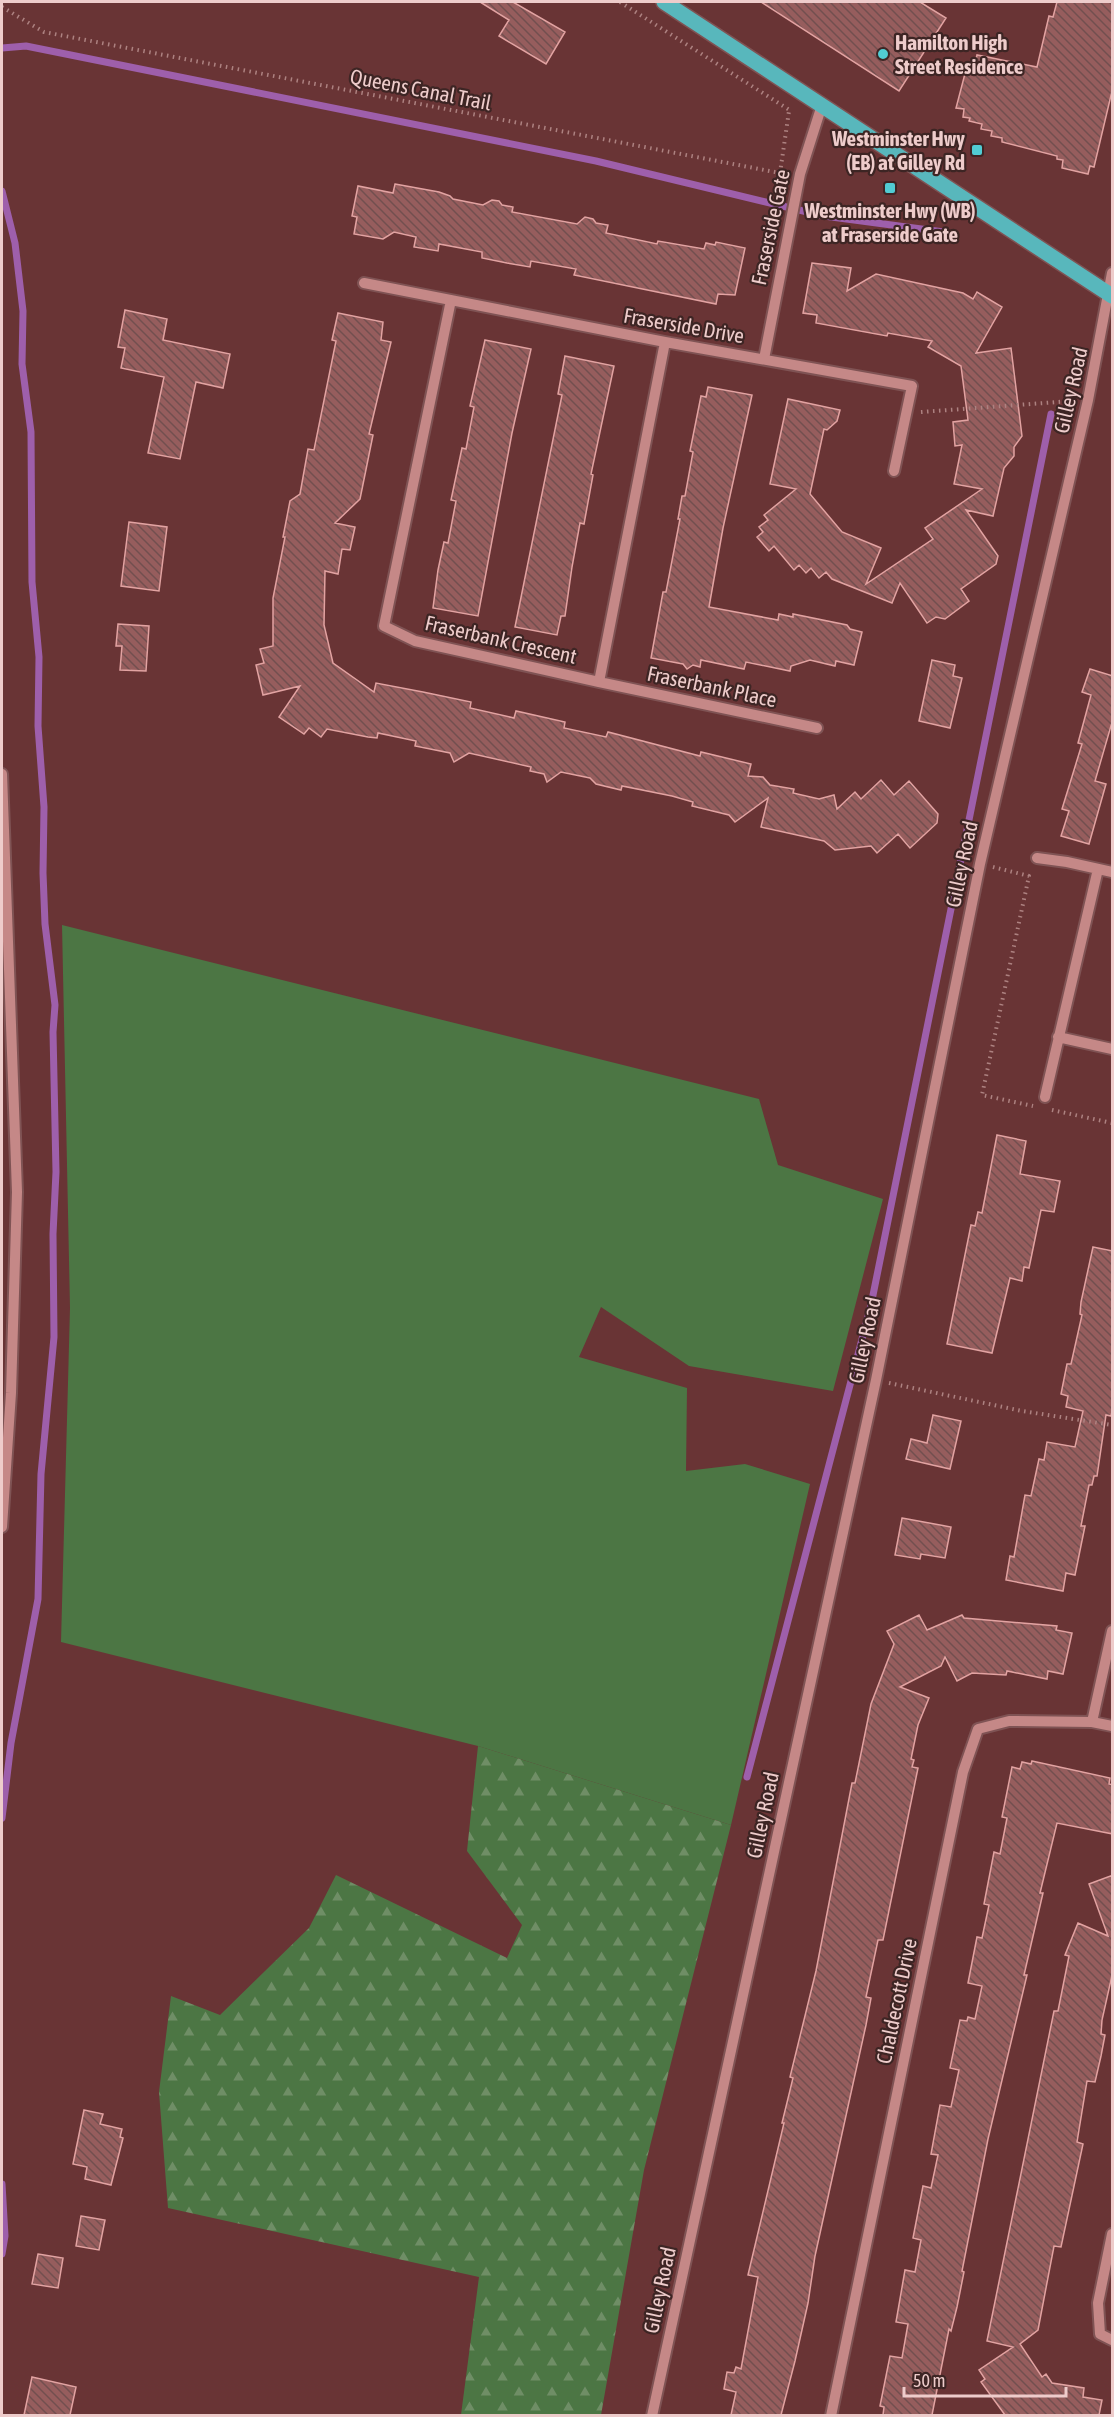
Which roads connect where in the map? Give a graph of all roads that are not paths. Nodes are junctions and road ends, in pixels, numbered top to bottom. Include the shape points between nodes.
1 (664, 2) edge
2 (822, 105) junction
3 (1113, 273) edge
4 (364, 283) dead end
5 (1111, 294) edge
6 (451, 300) junction
7 (665, 342) junction
8 (764, 359) junction
9 (894, 471) dead end
10 (599, 682) junction
11 (817, 728) dead end
12 (2, 774) edge
13 (1037, 858) dead end
14 (1098, 869) junction
15 (1113, 872) edge
16 (1058, 1037) junction
17 (1113, 1049) edge
18 (1045, 1097) dead end
19 (2, 1527) edge
20 (1113, 1631) edge
21 (1092, 1722) junction
22 (1113, 1726) edge
23 (1113, 2234) edge
24 (1113, 2340) edge
25 (652, 2415) edge
26 (831, 2415) edge

1 - 2 main road
2 - 5 main road
2 - 8 street, Fraserside Gate via 800,174
3 - 5 street, Gilley Road
4 - 6 street, Fraserside Drive
5 - 25 street, Gilley Road via 980,864 876,1380
6 - 7 street, Fraserside Drive
6 - 10 street, Fraserbank Crescent via 384,626 415,641
7 - 8 street, Fraserside Drive
7 - 10 street, Fraserbank Crescent
8 - 9 street, Fraserside Drive via 912,386
10 - 11 street, Fraserbank Place
12 - 19 street via 18,1192
13 - 14 street
14 - 15 street
14 - 16 street
16 - 17 street
16 - 18 street
20 - 21 street
21 - 22 street, Chaldecott Drive
21 - 26 street, Chaldecott Drive via 1009,1721 978,1729 963,1772
23 - 24 street via 1098,2303 1100,2334

